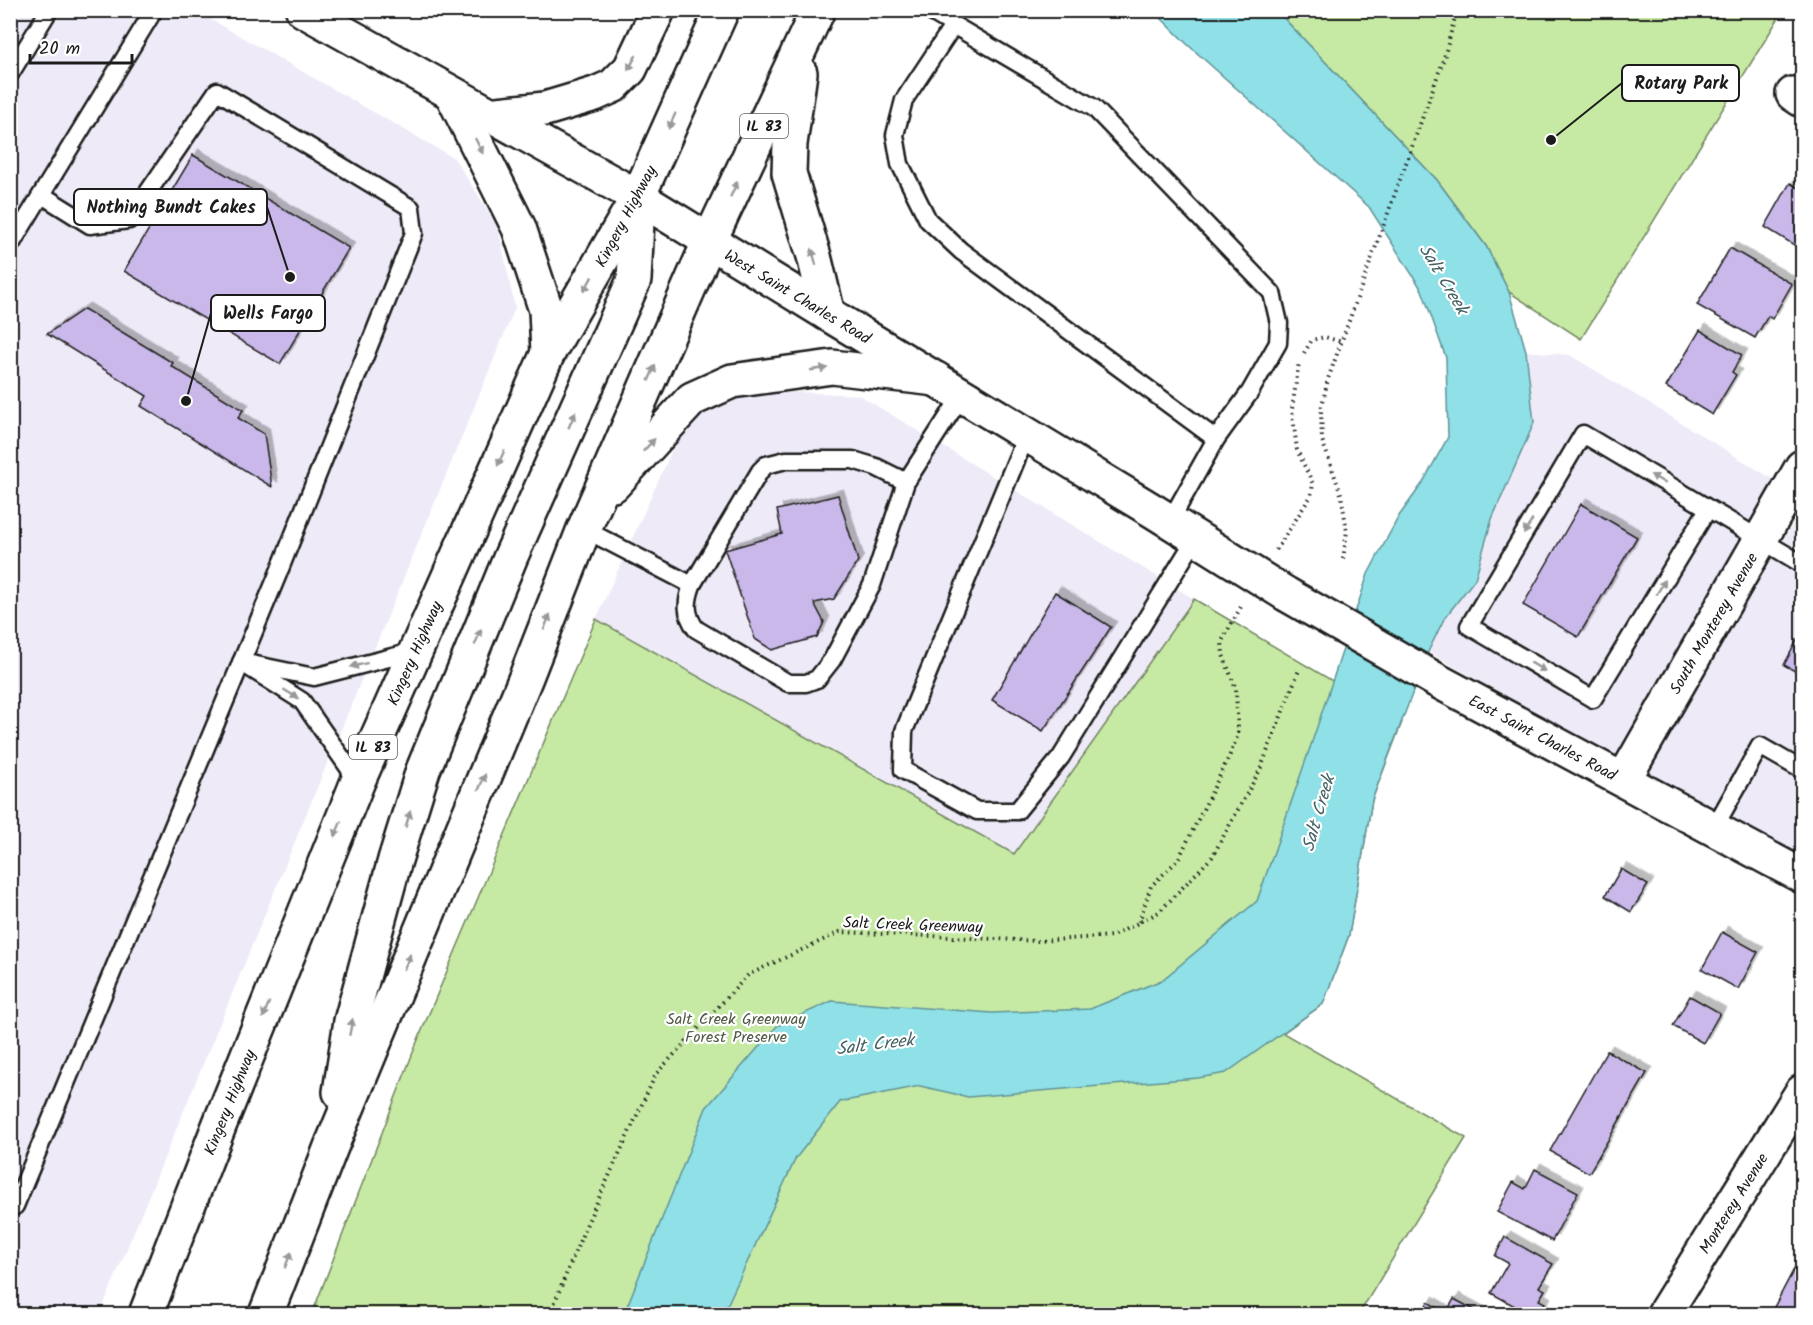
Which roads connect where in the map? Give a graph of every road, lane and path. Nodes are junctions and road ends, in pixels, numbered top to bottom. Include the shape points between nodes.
1 (46, 10) edge
2 (154, 10) edge
3 (303, 10) edge
4 (658, 10) edge
5 (723, 10) edge
6 (928, 10) edge
7 (1457, 10) edge
8 (812, 24) edge
9 (953, 26) junction
10 (10, 74) edge
11 (452, 94) junction
12 (488, 115) junction
13 (42, 195) junction
14 (638, 197) junction
15 (709, 242) junction
16 (10, 246) edge
17 (828, 314) junction
18 (1342, 342) junction
19 (548, 353) junction
20 (949, 387) junction
21 (1027, 434) junction
22 (1216, 439) junction
23 (1803, 467) edge
24 (906, 482) junction
25 (1708, 509) junction
26 (590, 517) junction
27 (1183, 529) junction
28 (1287, 534) dead end
29 (1761, 539) junction
30 (1343, 560) dead end
31 (1803, 564) edge
32 (692, 585) junction
33 (1286, 594) joint
34 (1236, 615) dead end
35 (416, 651) junction
36 (241, 662) junction
37 (1299, 670) dead end
38 (1803, 770) edge
39 (1624, 779) junction
40 (358, 780) junction
41 (1714, 828) junction
42 (1803, 876) edge
43 (1138, 923) junction
44 (1803, 1092) edge
45 (331, 1147) junction
46 (12, 1209) edge
47 (146, 1314) edge
48 (266, 1314) edge
49 (550, 1314) edge
50 (1664, 1314) edge

1 - 10 lane
2 - 13 lane
3 - 11 main road, West Saint Charles Road
4 -> 12 main road via 630,69 613,86 545,109
5 -> 14 main road, Kingery Highway / IL 83
6 - 9 lane
7 - 18 path via 1444,58
15 -> 8 main road, IL 83
17 -> 8 main road via 789,173 790,144
9 - 22 lane via 904,100 895,135 900,164 928,220 962,251
9 - 22 lane via 1094,108 1272,293 1279,323 1278,343 1250,392
11 - 12 main road, West Saint Charles Road
11 -> 19 main road via 519,228 546,309
12 - 14 main road, West Saint Charles Road
13 - 16 lane
13 - 36 lane via 90,225 129,220 217,91 411,208 414,233
14 - 15 main road, West Saint Charles Road
14 -> 19 main road, Kingery Highway / IL 83
45 -> 14 main road via 351,1021 394,860 423,770 511,556 633,280
15 - 17 main road, West Saint Charles Road
26 -> 15 main road, IL 83
17 - 20 main road, West Saint Charles Road
18 - 28 path via 1325,337 1312,340 1299,360 1292,408 1297,450 1313,484 1311,496
18 - 30 path via 1321,410 1322,440 1343,503 1347,531
19 -> 35 main road, Kingery Highway / IL 83
20 - 21 main road, West Saint Charles Road
20 - 24 lane
26 -> 20 main road via 692,399 732,381 832,367
21 - 27 main road, West Saint Charles Road
21 - 27 lane via 904,731 903,770 977,811 1017,811 1061,757
22 - 27 lane
23 - 29 main road, South Monterey Avenue
24 - 32 lane via 853,460 786,460 766,465
24 - 32 lane via 872,585 832,660 817,679 788,683 696,629 688,619 687,609
25 -> 25 lane via 1583,434 1469,626 1593,699
25 - 29 lane
26 - 32 lane
45 -> 26 main road, IL 83
27 - 33 main road, West Saint Charles Road
29 - 31 lane
29 - 39 main road, South Monterey Avenue
33 - 39 main road, East Saint Charles Road, bridge via 1438,681
34 - 43 path via 1222,641 1236,689 1238,735 1178,860 1151,886
35 -> 36 lane via 314,677
35 - 40 main road, Kingery Highway / IL 83
36 -> 40 lane via 302,701
36 - 46 lane
37 - 43 path, Salt Creek Greenway via 1260,770 1212,856 1159,912
38 - 41 lane via 1760,746
39 - 41 main road, East Saint Charles Road
40 -> 47 main road, Kingery Highway / IL 83
41 - 42 main road, East Saint Charles Road
43 - 49 path, Salt Creek Greenway via 1113,936 1039,941 840,932 748,975 656,1074 585,1227
44 - 50 main road, Monterey Avenue
48 -> 45 main road, IL 83

